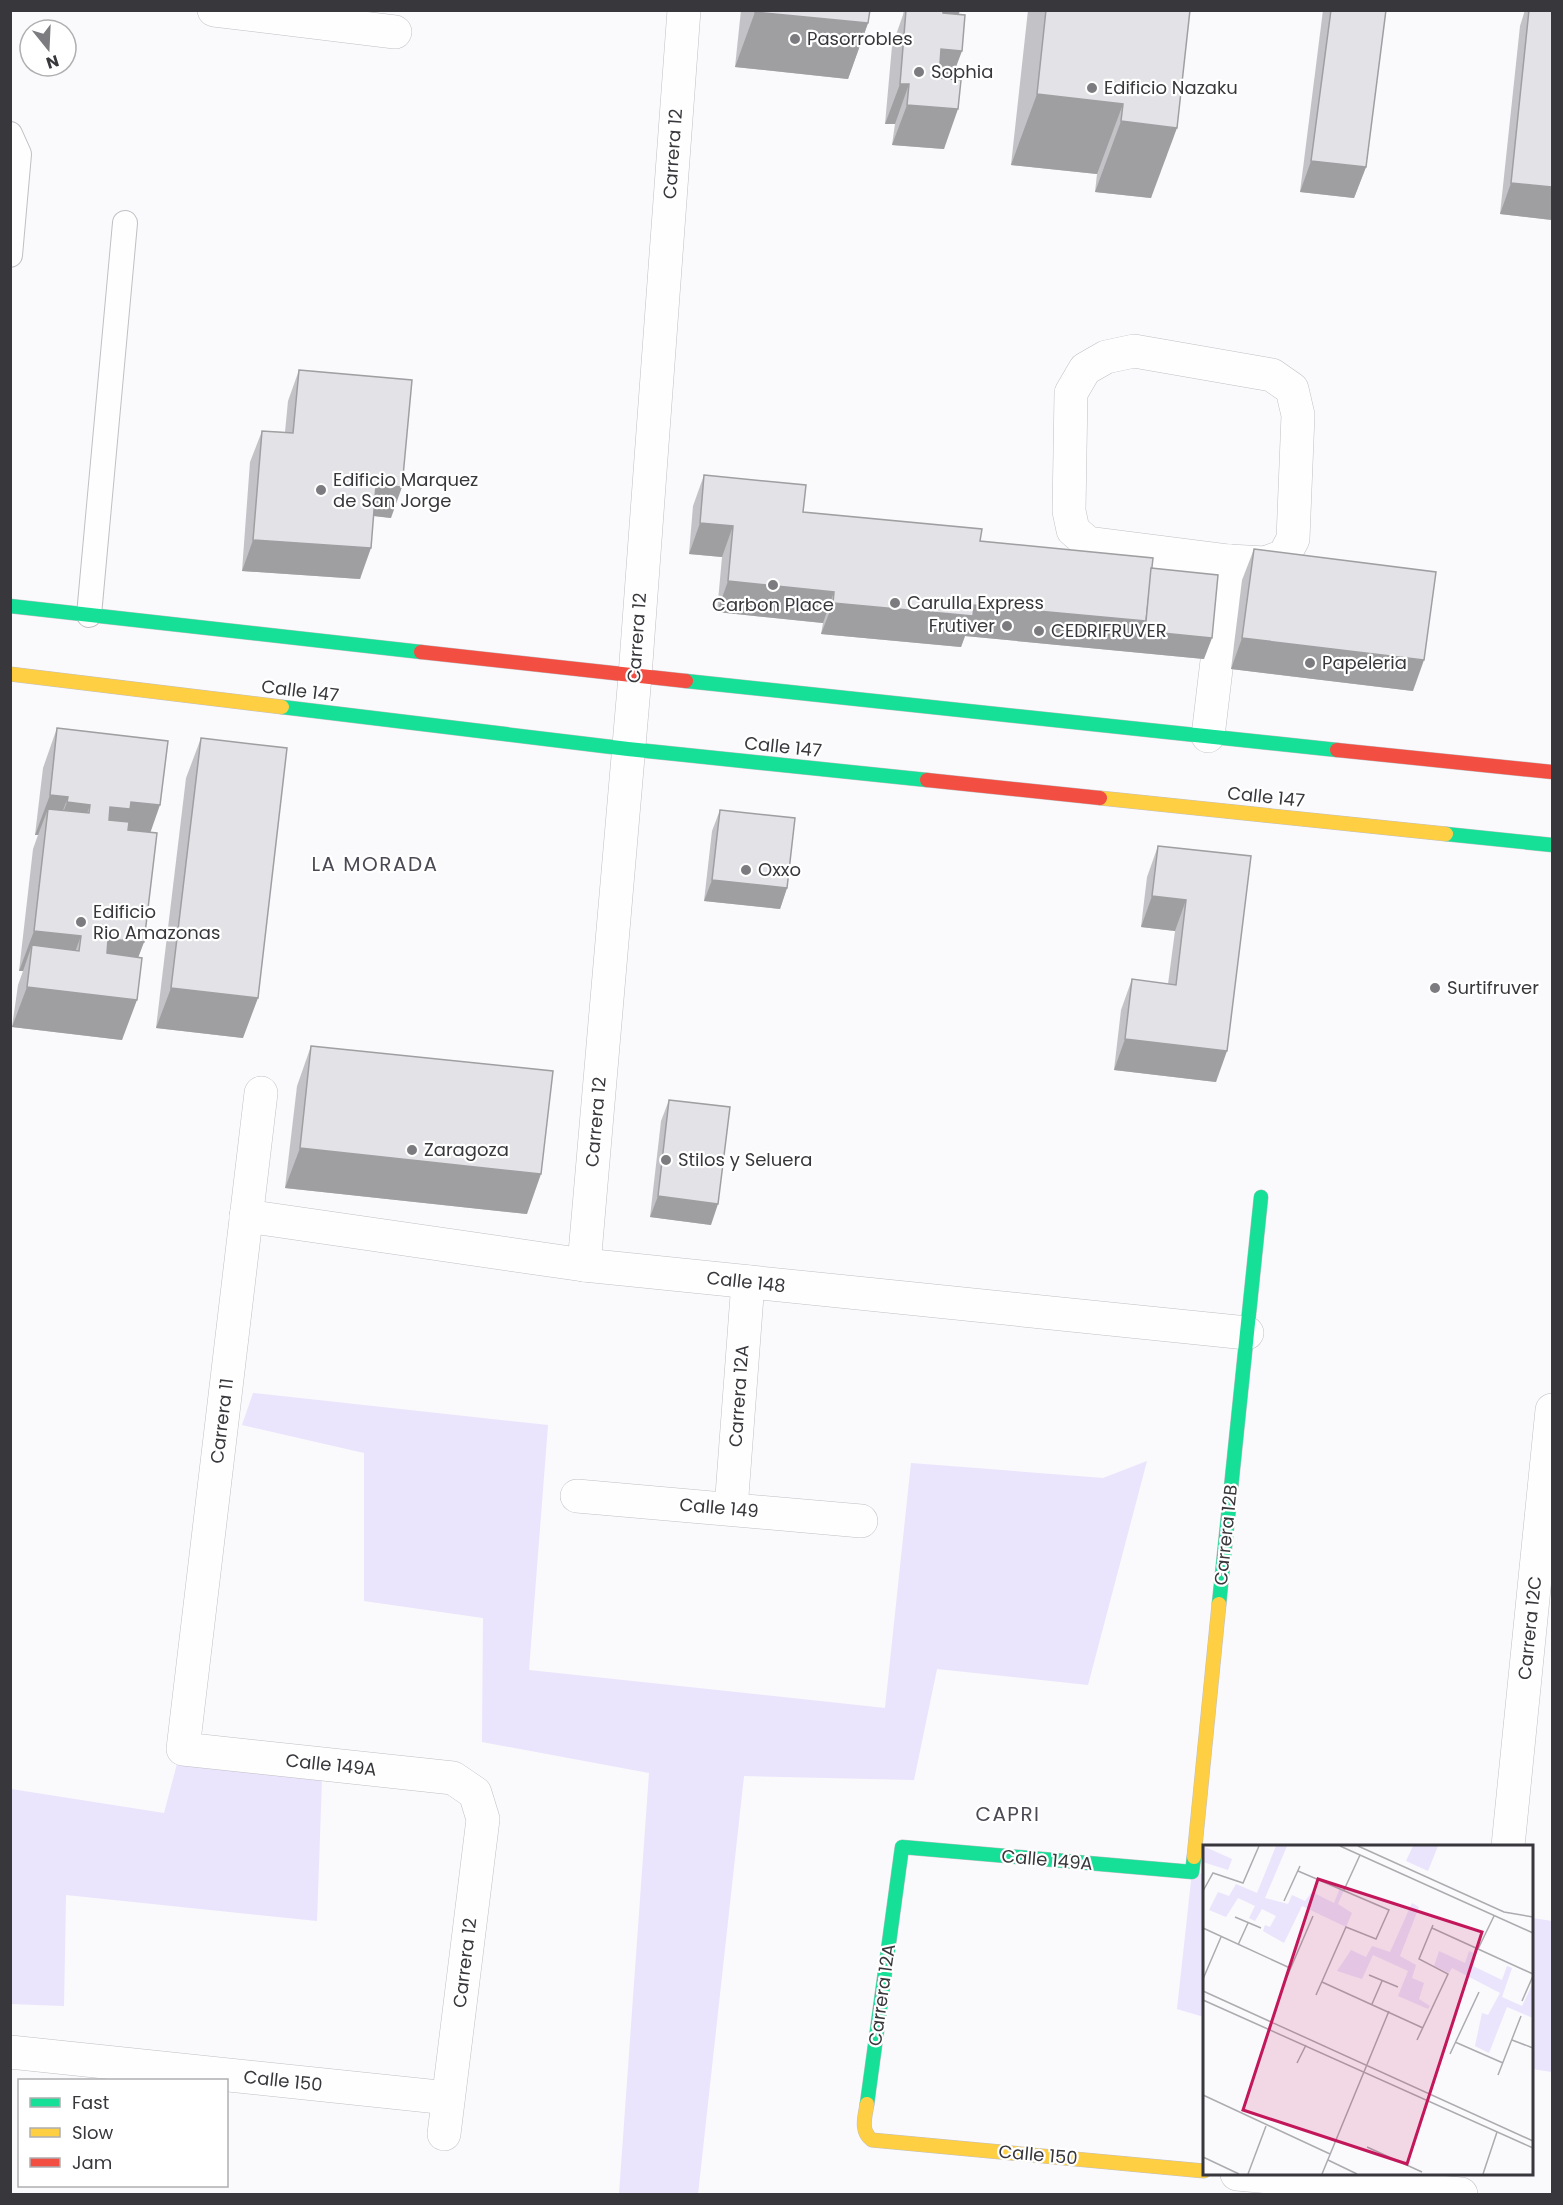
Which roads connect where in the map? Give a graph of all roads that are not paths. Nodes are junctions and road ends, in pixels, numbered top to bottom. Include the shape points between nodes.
1 (214, 10) edge
2 (684, 10) edge
3 (395, 32) dead end
4 (10, 134) edge
5 (125, 223) dead end
6 (10, 255) edge
7 (1229, 561) junction
8 (10, 606) edge
9 (89, 615) junction
10 (10, 674) edge
11 (635, 676) junction
12 (1208, 736) junction
13 (628, 749) junction
14 (1552, 772) edge
15 (1552, 845) edge
16 (261, 1093) dead end
17 (1261, 1197) dead end
18 (246, 1216) junction
19 (584, 1265) junction
20 (748, 1282) junction
21 (1247, 1333) junction
22 (1552, 1410) edge
23 (577, 1496) dead end
24 (731, 1509) junction
25 (861, 1521) dead end
26 (183, 1749) joint
27 (475, 1794) joint
28 (1508, 1845) edge
29 (902, 1847) joint
30 (1192, 1872) joint
31 (10, 2052) edge
32 (448, 2098) junction
33 (444, 2134) dead end
34 (873, 2140) joint
35 (1203, 2170) edge
36 (1243, 2175) edge
37 (1310, 2187) edge
38 (1461, 2194) edge

1 - 3 street
2 - 11 street, Carrera 12
4 - 6 lane via 19,154
5 - 9 lane
7 - 7 street via 1265,563 1284,556 1293,539 1298,415 1292,389 1272,375 1134,351 1107,357 1085,369 1071,393 1069,511 1073,530 1088,543
7 - 12 street
8 - 9 main road
9 - 11 main road
10 - 13 main road, Calle 147
11 - 12 main road
11 - 13 street, Carrera 12
12 - 14 main road
13 - 15 main road, Calle 147
13 - 19 street, Carrera 12
16 - 18 street, Carrera 11
17 - 21 main road, Carrera 12B
18 - 19 street, Calle 148
18 - 26 street, Carrera 11
19 - 20 street, Calle 148
20 - 21 street, Calle 148
20 - 24 street, Carrera 12A
21 - 30 main road, Carrera 12B
22 - 28 street, Carrera 12C
23 - 24 street, Calle 149
24 - 25 street, Calle 149
26 - 27 street, Calle 149A via 453,1778
27 - 32 street, Carrera 12 via 483,1819
29 - 30 main road, Calle 149A
29 - 34 main road, Carrera 12A via 864,2128
31 - 32 street, Calle 150
32 - 33 street, Carrera 12
34 - 35 main road, Calle 150
36 - 37 street
37 - 38 street

